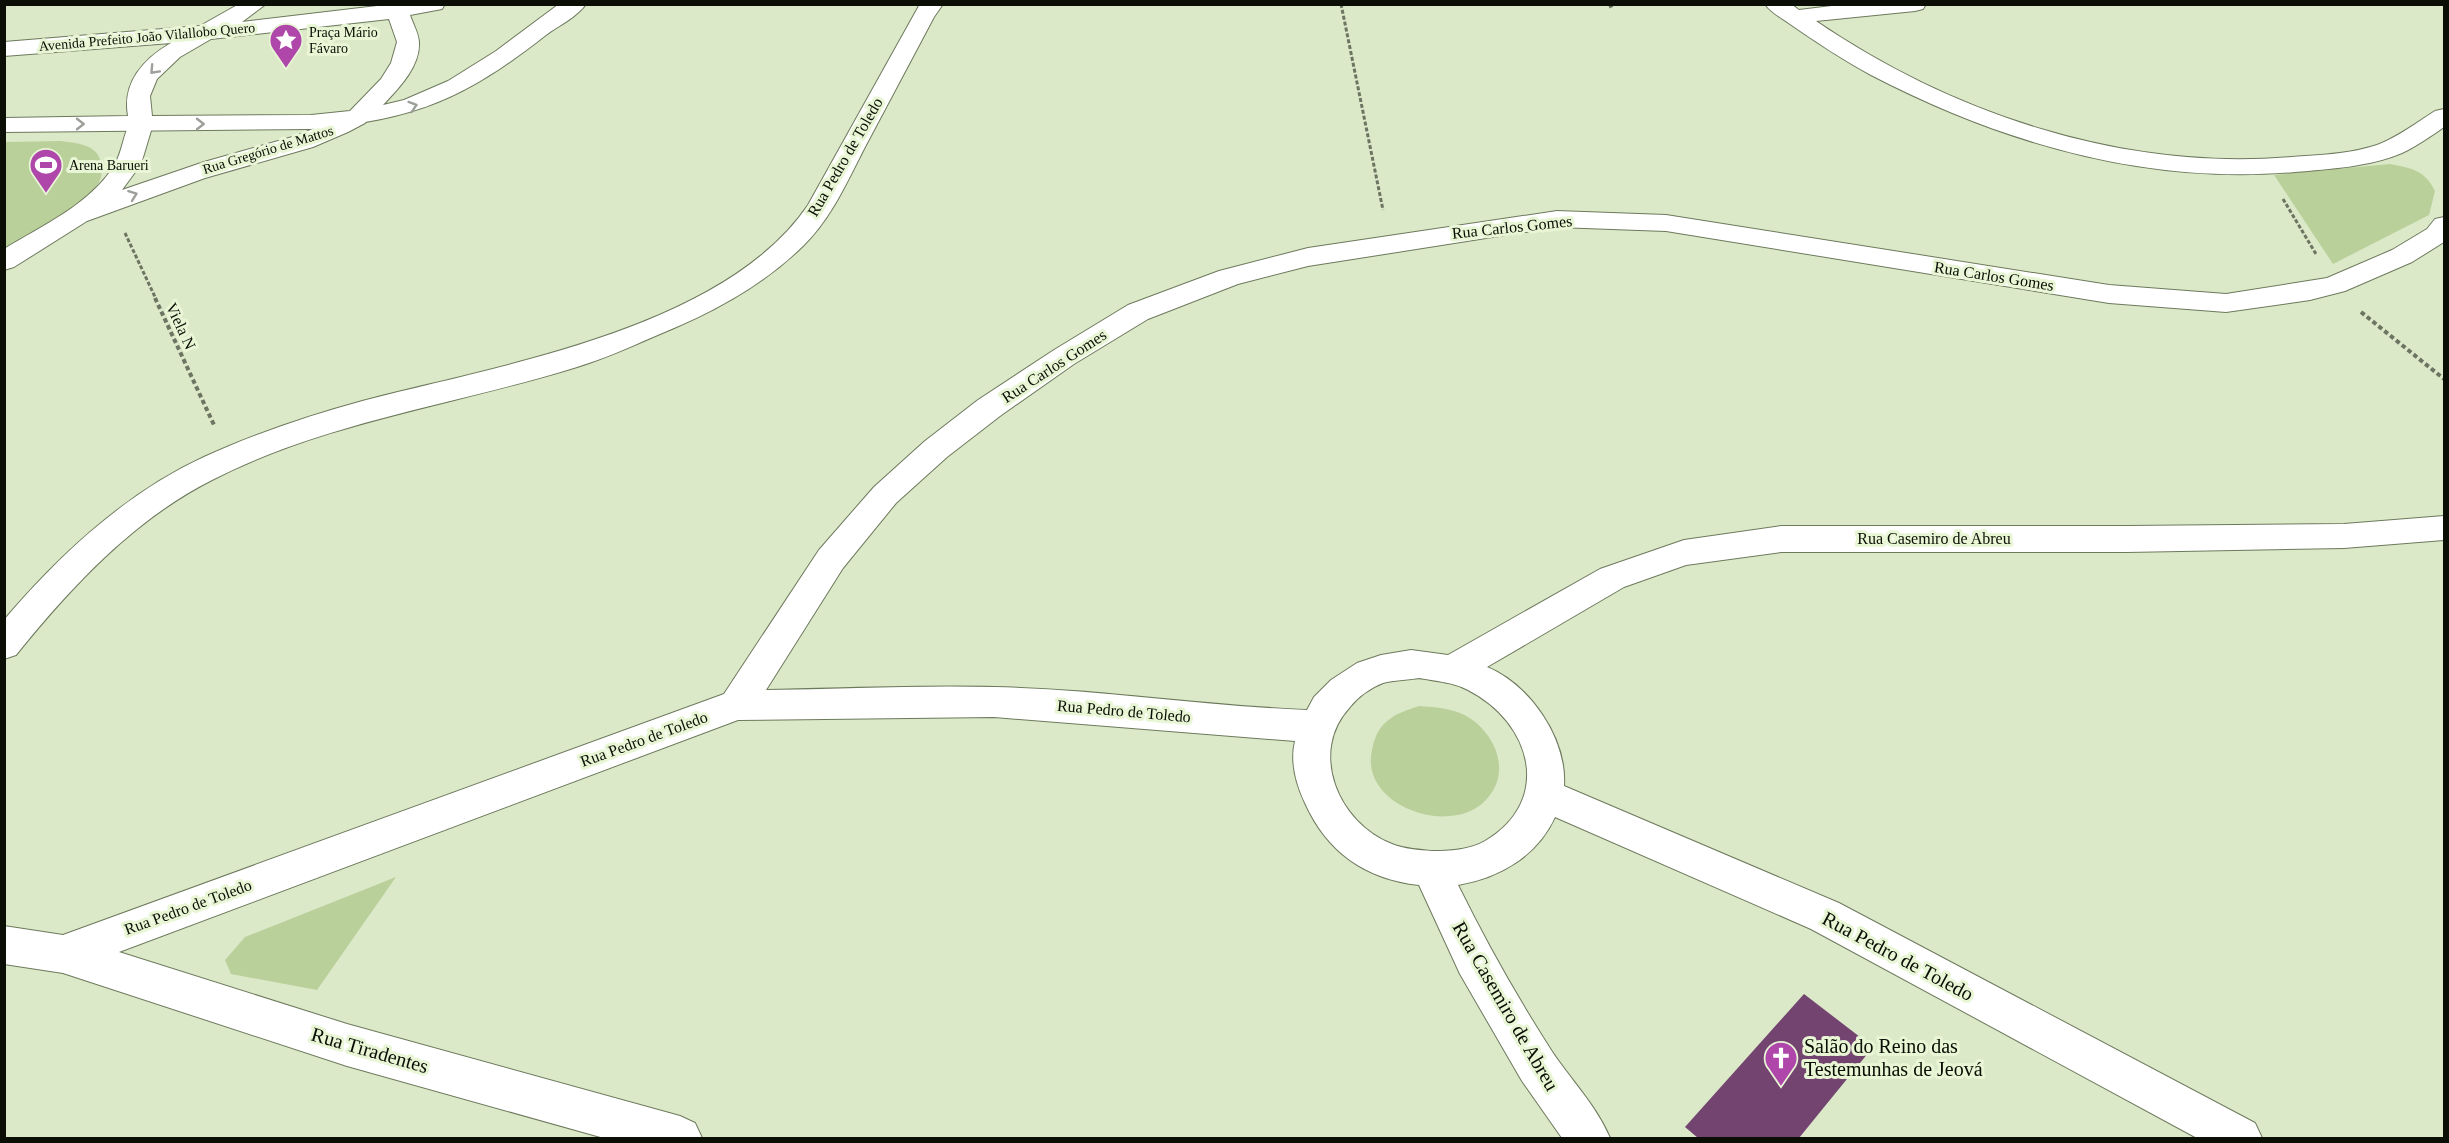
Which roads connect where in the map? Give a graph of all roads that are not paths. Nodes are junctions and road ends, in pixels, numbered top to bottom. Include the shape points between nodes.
1 (255, 4) edge
2 (435, 4) edge
3 (576, 4) edge
4 (932, 4) edge
5 (1915, 4) edge
6 (394, 7) edge
7 (1786, 11) edge
8 (200, 34) junction
9 (4, 49) edge
10 (2445, 116) edge
11 (356, 118) junction
12 (141, 124) junction
13 (4, 125) edge
14 (79, 215) junction
15 (2445, 225) edge
16 (4, 261) edge
17 (2445, 528) edge
18 (4, 645) edge
19 (1453, 669) junction
20 (737, 705) junction
21 (1315, 726) junction
22 (1545, 795) junction
23 (1431, 870) junction
24 (4, 945) edge
25 (63, 954) junction
26 (680, 1138) edge
27 (1588, 1138) edge
28 (2240, 1138) edge

1 - 8 street
2 - 6 street, Avenida Prefeito João Vilallobo Quero
11 -> 3 street, Rua Gregório de Mattos via 416,106 450,90
4 - 18 street, Rua Pedro de Toledo via 824,199 798,236 762,269 719,298 566,360 299,431 230,458 170,490 109,536 63,578
5 - 7 street
6 - 8 street, Avenida Prefeito João Vilallobo Quero
6 - 11 street via 408,43 406,53 381,94
7 - 10 street via 1862,61 1977,115 2086,148 2157,162 2231,170 2321,162 2393,147
8 - 9 street, Avenida Prefeito João Vilallobo Quero
8 -> 12 street via 145,79 138,100
12 -> 11 street via 257,124
14 -> 11 street, Rua Gregório de Mattos via 182,177 308,141
13 -> 12 street
12 - 14 street via 128,163 113,185
14 - 16 street
15 - 20 street, Rua Carlos Gomes via 2402,256 2335,285 2226,303 2109,294 1666,223 1557,219 1308,256 1229,277 1138,312 1064,357 936,449 878,504 831,559
17 - 19 street, Rua Casemiro de Abreu via 2344,536 1759,542 1684,553 1612,578
19 - 21 street via 1419,664 1386,668 1355,681 1331,700
19 - 22 street via 1486,683 1514,705 1535,732 1545,759
20 - 21 street, Rua Pedro de Toledo via 994,702
20 - 25 street, Rua Pedro de Toledo
21 - 23 street via 1310,757 1315,789 1332,819 1358,845 1393,863
22 - 23 street via 1531,826 1506,851 1471,866
22 - 28 street, Rua Pedro de Toledo via 1825,916
23 - 27 street, Rua Casemiro de Abreu via 1474,960 1537,1066
24 - 25 street, Rua Pedro de Toledo
25 - 26 street, Rua Tiradentes via 347,1046

